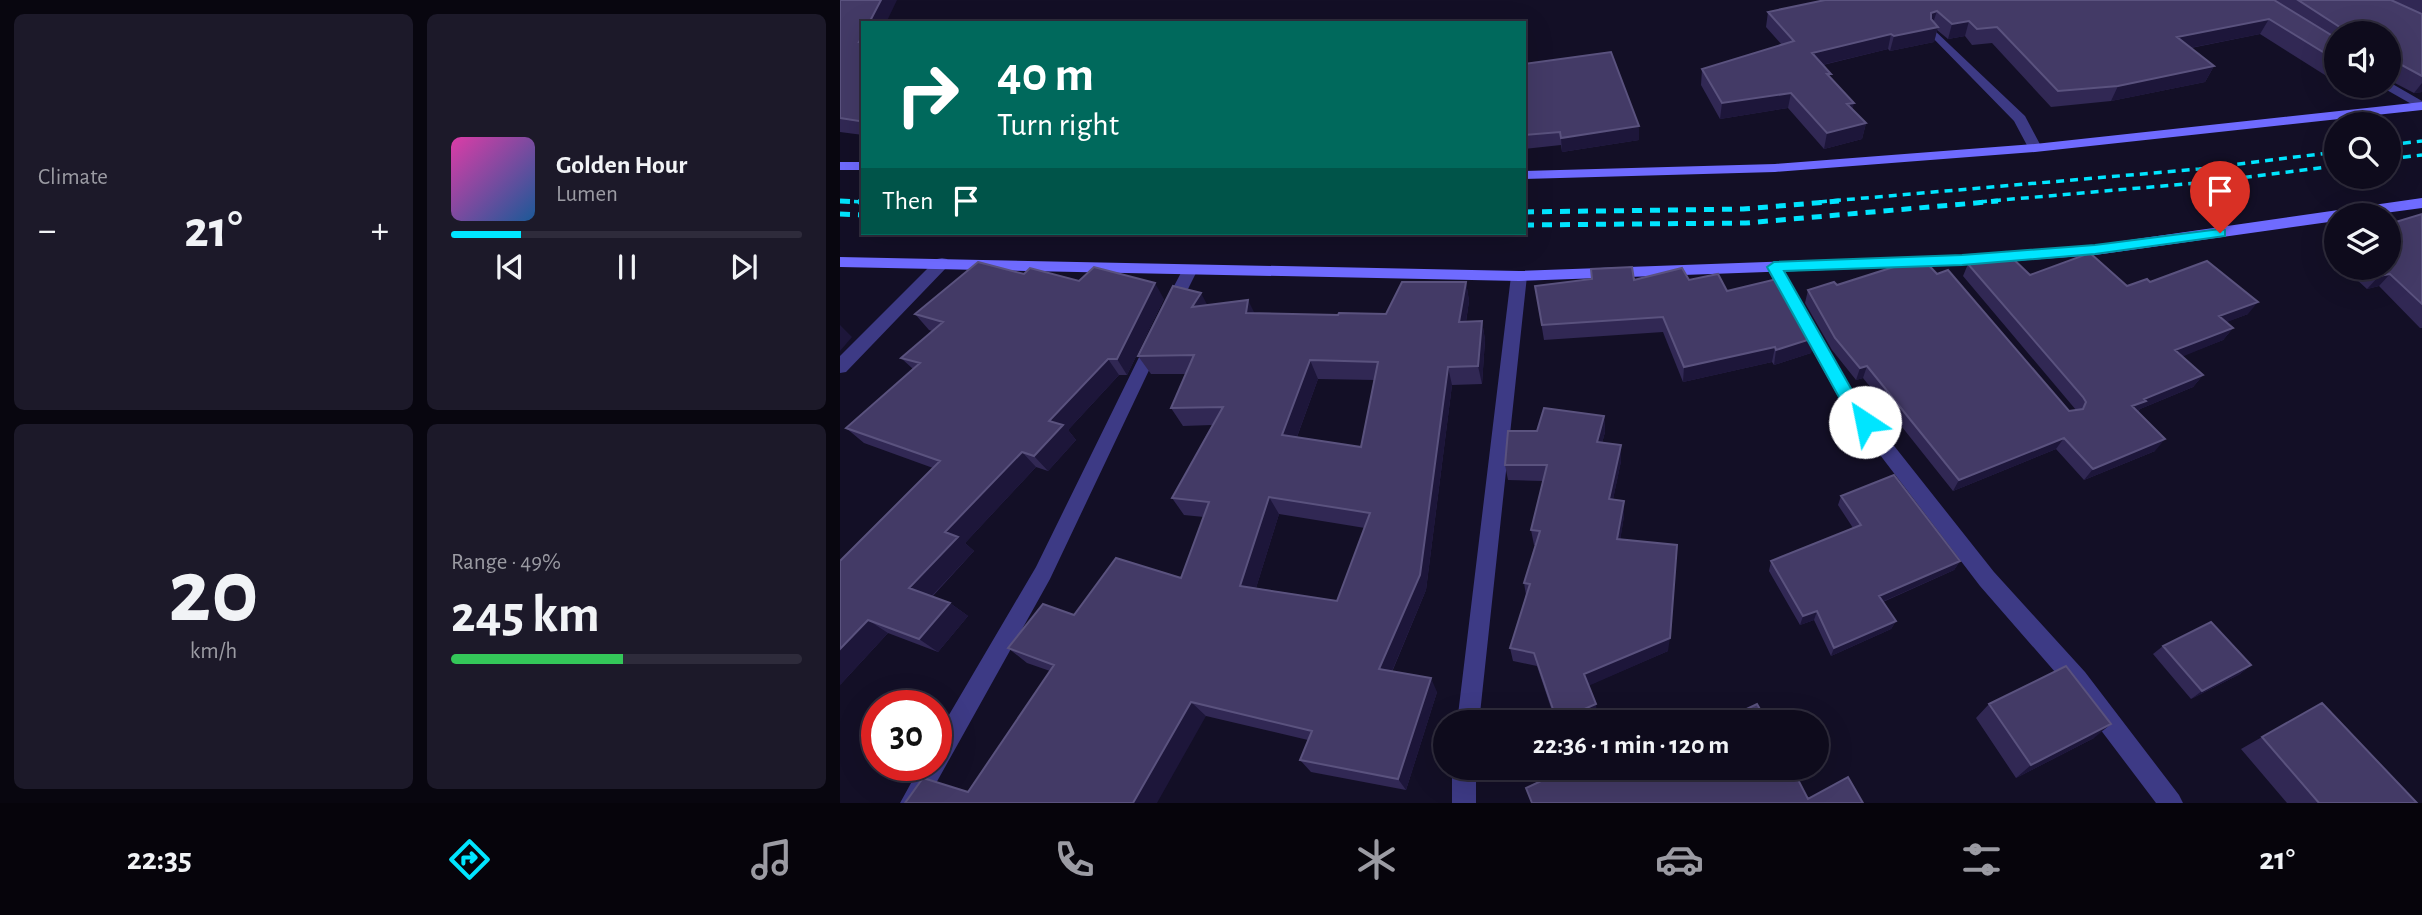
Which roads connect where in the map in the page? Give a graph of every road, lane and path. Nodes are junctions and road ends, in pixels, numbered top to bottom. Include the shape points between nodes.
1 (1933, 32) edge
2 (2401, 93) edge
3 (2422, 106) edge
4 (2035, 148) junction
5 (840, 166) edge
6 (861, 166) edge
7 (1526, 175) edge
8 (2420, 204) edge
9 (2401, 207) edge
10 (2324, 218) edge
11 (1942, 260) junction
12 (840, 262) edge
13 (942, 263) junction
14 (1774, 267) junction
15 (1189, 271) junction
16 (1519, 276) junction
17 (1950, 277) edge
18 (840, 367) edge
19 (1469, 710) edge
20 (952, 732) edge
21 (1464, 780) edge
22 (925, 781) edge
23 (912, 803) edge
24 (1464, 803) edge
25 (2171, 803) edge

1 - 4 street via 2020,119
2 - 3 street
3 - 4 main road
4 - 7 main road via 1775,168
5 - 6 main road
8 - 9 main road
10 - 11 main road via 2095,250
11 - 14 main road
11 - 17 street
12 - 13 main road
13 - 15 main road
13 - 18 street
14 - 16 main road
14 - 25 street via 1851,404 1987,579 2077,680
15 - 16 main road
15 - 20 street via 1043,573
16 - 19 street
21 - 24 street
22 - 23 street

